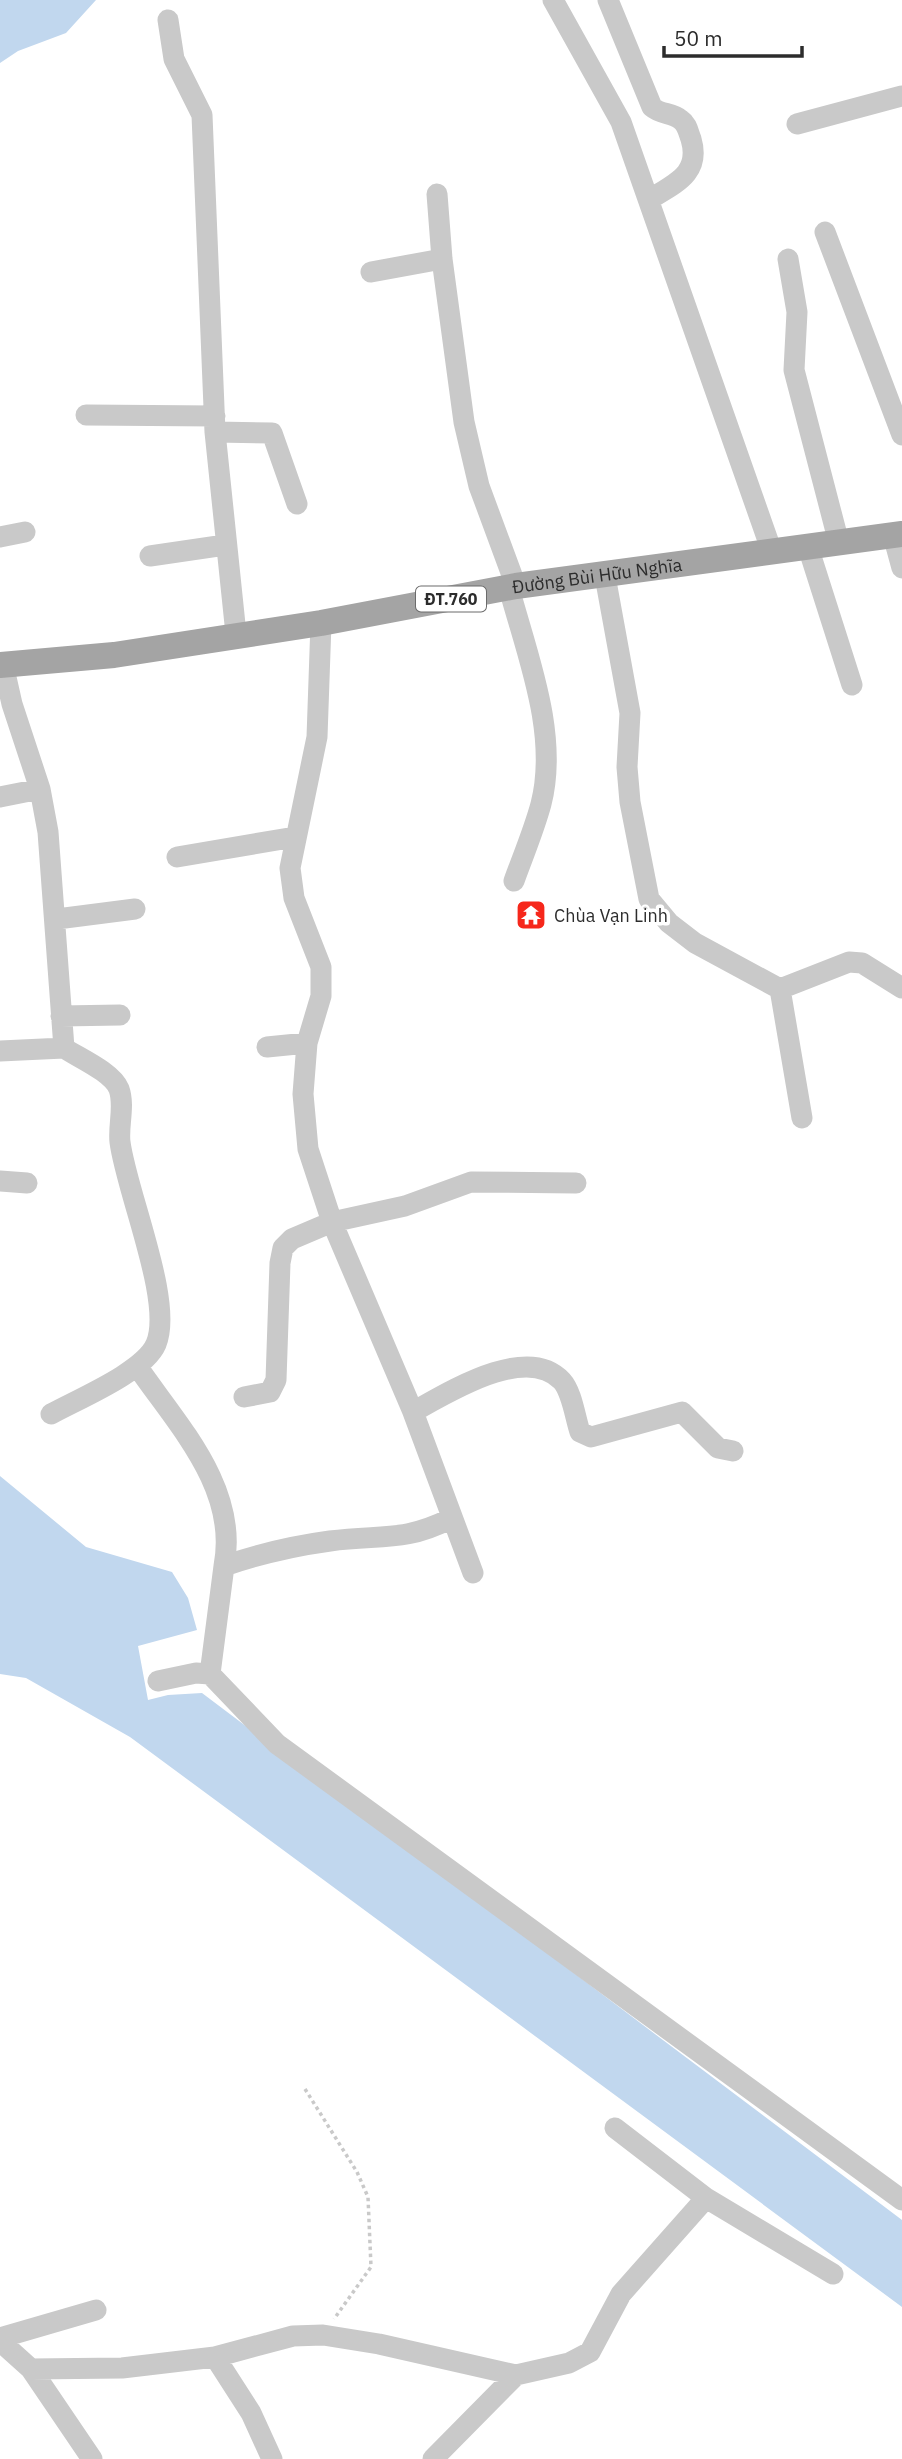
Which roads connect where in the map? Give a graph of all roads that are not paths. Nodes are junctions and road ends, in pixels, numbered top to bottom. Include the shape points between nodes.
1 (552, 0) edge
2 (608, 0) edge
3 (169, 20) dead end
4 (902, 96) edge
5 (797, 124) dead end
6 (437, 194) dead end
7 (650, 199) junction
8 (825, 232) dead end
9 (442, 259) junction
10 (788, 259) dead end
11 (371, 272) dead end
12 (86, 415) dead end
13 (215, 424) junction
14 (902, 435) edge
15 (297, 504) dead end
16 (25, 532) dead end
17 (898, 534) edge
18 (0, 537) edge
19 (839, 543) junction
20 (225, 545) junction
21 (808, 547) junction
22 (772, 552) junction
23 (149, 556) dead end
24 (902, 568) edge
25 (605, 576) junction
26 (513, 587) junction
27 (321, 623) junction
28 (236, 634) junction
29 (1, 664) edge
30 (852, 685) dead end
31 (40, 789) junction
32 (0, 797) edge
33 (295, 837) junction
34 (177, 857) dead end
35 (514, 881) dead end
36 (135, 909) dead end
37 (57, 919) junction
38 (902, 988) edge
39 (780, 989) junction
40 (120, 1015) dead end
41 (61, 1016) junction
42 (307, 1043) junction
43 (267, 1047) dead end
44 (64, 1048) junction
45 (0, 1051) edge
46 (802, 1118) dead end
47 (0, 1181) edge
48 (27, 1183) dead end
49 (576, 1184) dead end
50 (332, 1222) junction
51 (137, 1366) junction
52 (244, 1397) dead end
53 (413, 1412) junction
54 (51, 1414) dead end
55 (733, 1451) dead end
56 (452, 1518) junction
57 (224, 1566) junction
58 (473, 1573) dead end
59 (211, 1674) junction
60 (158, 1681) dead end
61 (615, 2128) dead end
62 (902, 2200) edge
63 (701, 2204) junction
64 (833, 2274) dead end
65 (96, 2310) dead end
66 (0, 2339) edge
67 (215, 2357) junction
68 (31, 2369) junction
69 (516, 2375) junction
70 (92, 2459) edge
71 (272, 2459) edge
72 (433, 2459) edge

1 - 7 street via 621,122
2 - 7 street via 652,107 686,124 694,151 693,167 683,179
3 - 13 street via 174,59 202,115
4 - 5 street
6 - 9 street
7 - 22 street
8 - 14 street
9 - 11 street
9 - 26 street via 472,456
10 - 19 street via 797,312 794,370
12 - 13 street
13 - 15 street via 272,433
13 - 20 street
16 - 18 street
17 - 19 main road, Đường Bùi Hữu Nghĩa / ĐT.760
17 - 24 street
19 - 21 main road, Đường Bùi Hữu Nghĩa / ĐT.760
20 - 23 street
20 - 28 street
21 - 22 main road, Đường Bùi Hữu Nghĩa / ĐT.760
21 - 30 street
22 - 25 main road, Đường Bùi Hữu Nghĩa / ĐT.760
25 - 26 main road, Đường Bùi Hữu Nghĩa / ĐT.760
25 - 39 street via 630,713 630,803 649,899 669,923 695,943
26 - 27 main road, Đường Bùi Hữu Nghĩa / ĐT.760
26 - 35 street via 544,724 545,760 541,803
27 - 28 main road, Đường Bùi Hữu Nghĩa / ĐT.760
27 - 33 street via 317,737
28 - 29 main road, Đường Bùi Hữu Nghĩa / ĐT.760 via 114,655
29 - 31 street
31 - 32 street
31 - 37 street
33 - 34 street
33 - 42 street via 290,868 294,898 321,967 321,996
36 - 37 street
37 - 41 street
38 - 39 street via 862,963 849,962
39 - 46 street
40 - 41 street
41 - 44 street
42 - 43 street
42 - 50 street via 303,1094 308,1149
44 - 45 street
44 - 51 street via 118,1088 120,1141 161,1321 149,1355
47 - 48 street
49 - 50 street via 471,1182 405,1206
50 - 52 street via 292,1239 283,1248 276,1380 270,1392
50 - 53 street
51 - 54 street
51 - 57 street via 219,1489 228,1545
53 - 55 street via 500,1371 548,1368 564,1383 580,1432 591,1437 682,1412 718,1448
53 - 56 street
56 - 57 street via 396,1538 303,1545
56 - 58 street
57 - 59 street
59 - 60 street
59 - 62 street via 277,1744
61 - 63 street
63 - 64 street
63 - 69 street via 621,2294 590,2352 569,2363
65 - 66 street
66 - 68 street
67 - 68 street via 122,2368
67 - 69 street via 293,2336 323,2334
67 - 71 street via 251,2413
68 - 70 street
69 - 72 street

